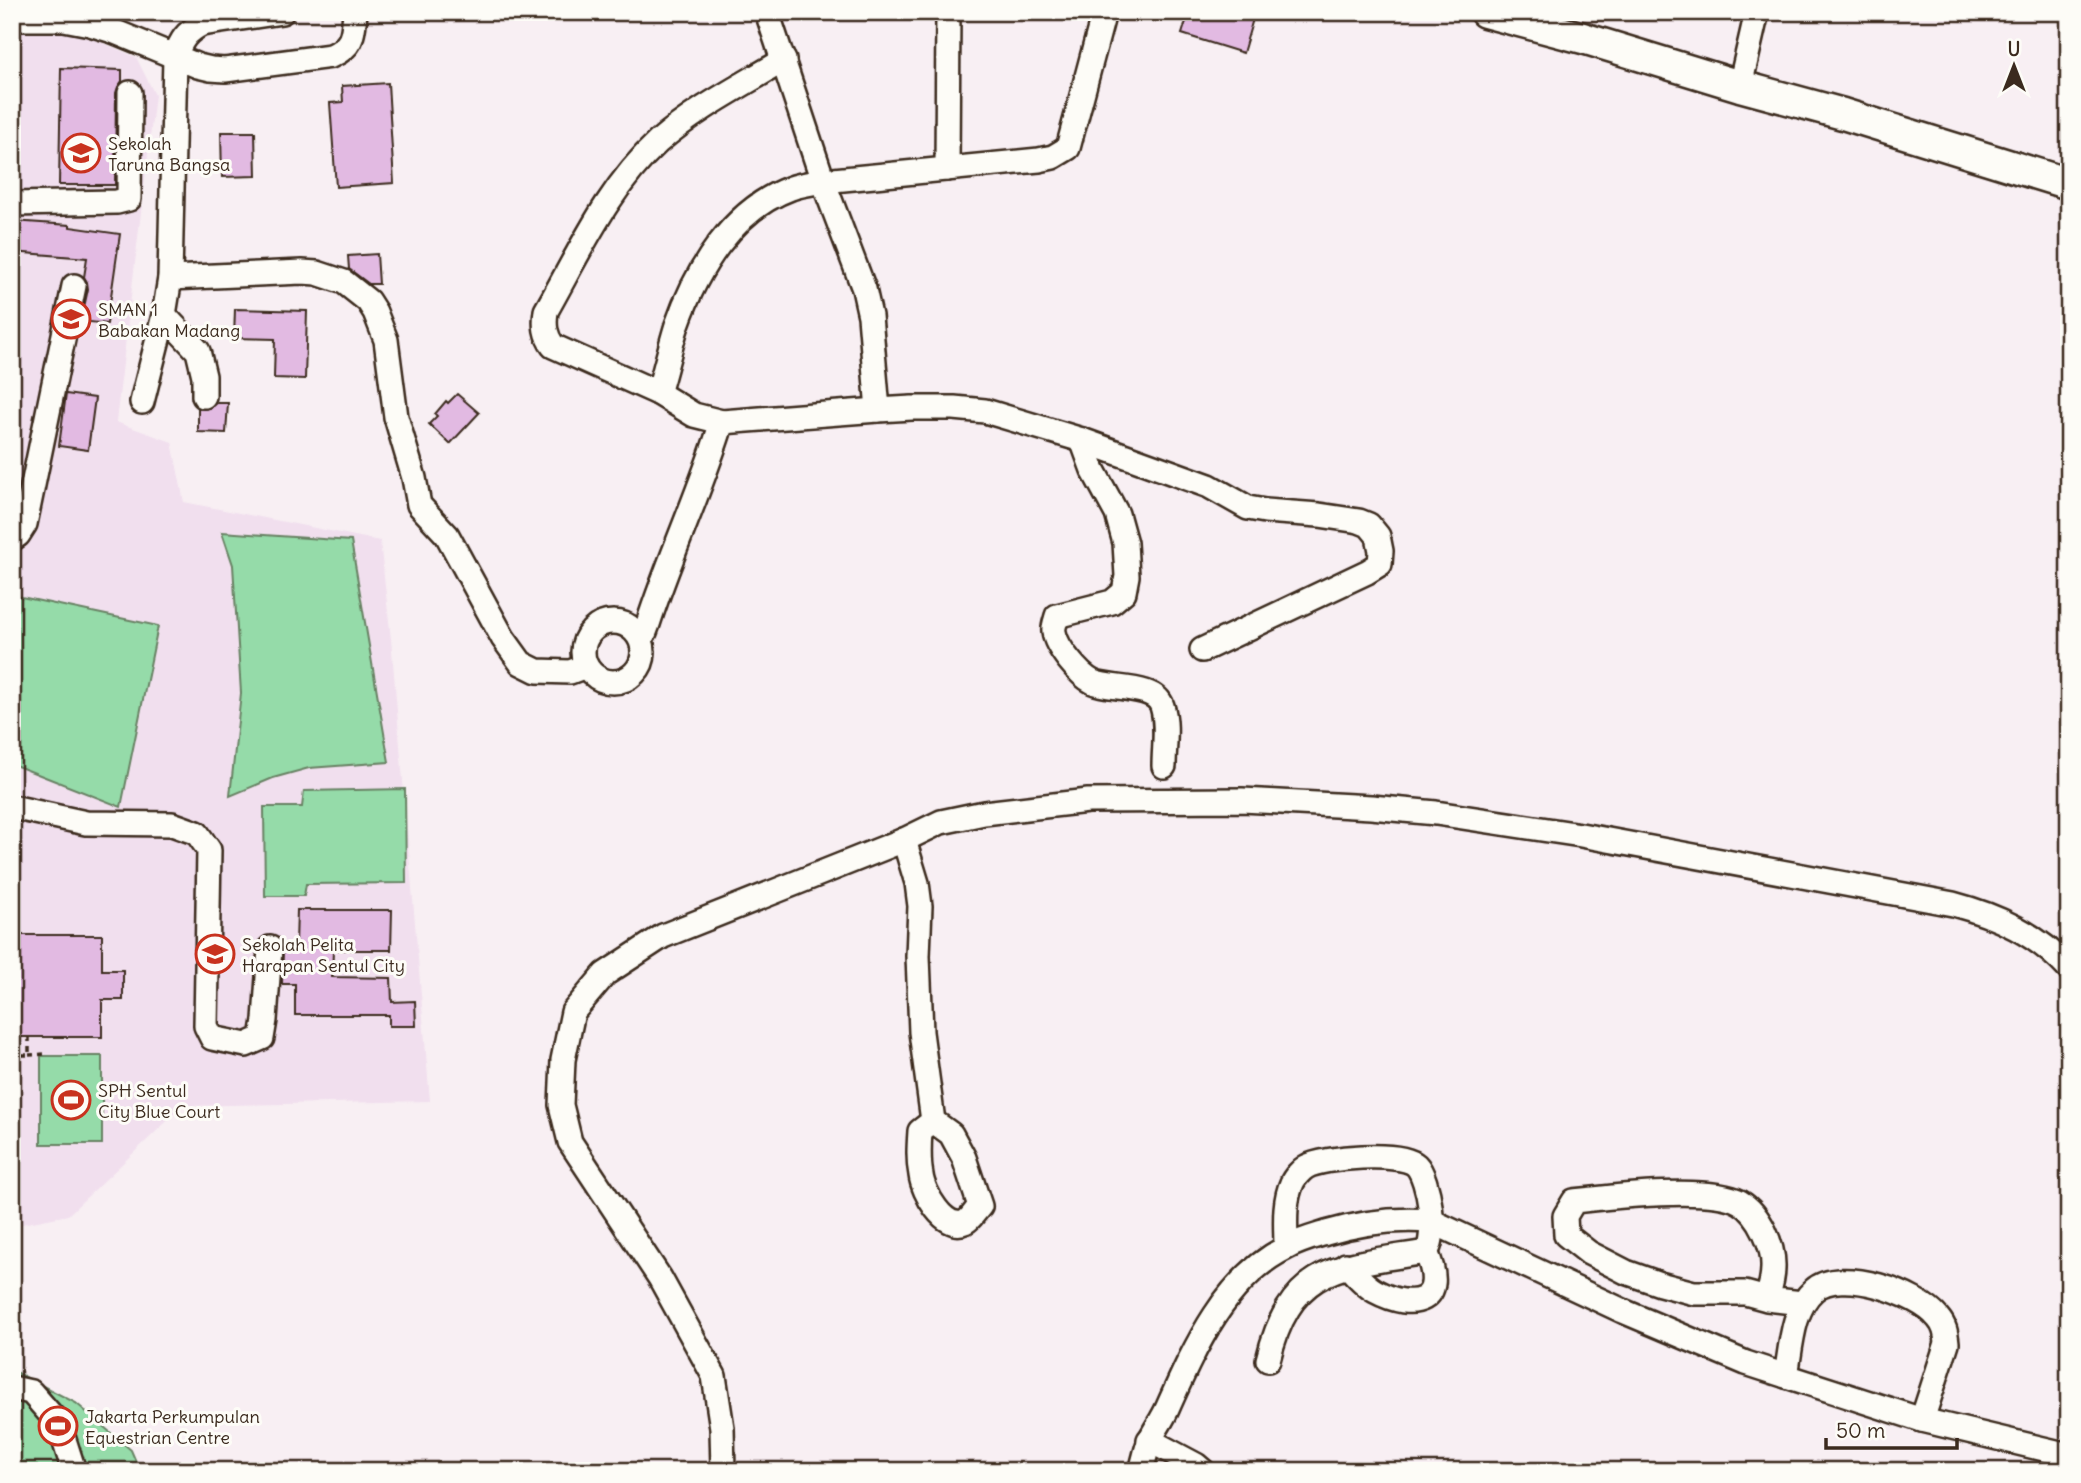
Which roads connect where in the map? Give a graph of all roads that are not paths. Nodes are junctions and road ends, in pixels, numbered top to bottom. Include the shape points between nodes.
1 (13, 12) edge
2 (282, 12) edge
3 (355, 12) edge
4 (767, 12) edge
5 (948, 12) edge
6 (1102, 12) edge
7 (1485, 12) edge
8 (1757, 12) edge
9 (65, 16) edge
10 (13, 19) edge
11 (175, 57) junction
12 (784, 60) junction
13 (1740, 86) junction
14 (130, 93) dead end
15 (947, 169) junction
16 (823, 181) junction
17 (2069, 184) edge
18 (12, 204) edge
19 (170, 278) junction
20 (74, 286) dead end
21 (164, 315) junction
22 (658, 393) junction
23 (204, 396) dead end
24 (142, 402) dead end
25 (878, 410) junction
26 (722, 422) junction
27 (1082, 440) junction
28 (12, 539) edge
29 (640, 637) junction
30 (1202, 650) dead end
31 (586, 666) junction
32 (1164, 766) dead end
33 (12, 807) edge
34 (904, 840) junction
35 (270, 948) dead end
36 (2069, 969) edge
37 (933, 1122) dead end
38 (1431, 1221) junction
39 (1286, 1247) junction
40 (1426, 1252) junction
41 (1346, 1265) junction
42 (1768, 1299) junction
43 (1802, 1303) junction
44 (1268, 1360) dead end
45 (1786, 1376) junction
46 (12, 1388) edge
47 (1922, 1420) junction
48 (1149, 1440) junction
49 (2069, 1455) edge
50 (74, 1471) edge
51 (723, 1471) edge
52 (1141, 1471) edge
53 (1203, 1471) edge

1 - 10 street
2 - 11 street via 202,24 181,39
3 - 11 street via 349,45 331,56 225,69
4 - 12 street
5 - 15 street
6 - 15 street via 1068,148 1039,160
7 - 13 main road
8 - 13 street
9 - 10 street
9 - 11 street
11 - 19 street
12 - 16 street
12 - 22 street via 703,108 640,161 606,204 546,311 545,328 553,346
13 - 17 main road
14 - 18 street via 129,199
15 - 16 street
16 - 22 street via 772,196 731,230 686,302
16 - 25 street via 867,301
19 - 21 street
19 - 31 street via 317,272 344,282 362,296 376,312 386,340 396,417 419,505 447,535 521,663 554,673
20 - 28 street via 25,524
21 - 23 street via 198,351
21 - 24 street
22 - 26 street via 694,415
25 - 26 street
25 - 27 street via 985,411
26 - 29 street
27 - 30 street via 1209,486 1248,508 1359,521 1378,536 1380,564
27 - 32 street via 1118,514 1127,576 1124,592 1112,602 1057,616 1054,632 1069,662 1094,682 1140,691 1162,705
29 - 31 street via 628,625 602,623 584,641
29 - 31 street via 644,654 632,676 607,681
33 - 35 street via 86,823 172,824 197,833 209,850 206,1026 212,1038 246,1045 262,1038
34 - 36 street via 941,822 1088,801 1242,800 1436,813 1953,904 2017,927
34 - 37 street via 920,906 921,1031
34 - 51 street via 663,936 605,974 573,1012 563,1060 561,1105 570,1142 660,1278 714,1376
38 - 39 street via 1369,1223
38 - 39 street via 1428,1188 1417,1166 1404,1158 1324,1162 1306,1167 1292,1181 1286,1208
38 - 40 street
38 - 45 street via 1699,1345
39 - 48 street via 1236,1288 1217,1312
40 - 41 street
40 - 41 street via 1433,1284 1431,1293 1419,1302 1372,1290
41 - 44 street via 1314,1280 1286,1310
42 - 42 street via 1694,1293 1626,1272 1566,1235 1565,1216 1574,1201 1613,1196 1716,1195 1741,1203 1768,1238 1773,1269
42 - 43 street
43 - 45 street
43 - 47 street via 1815,1288 1842,1280 1899,1294 1937,1317 1946,1330 1947,1343
45 - 47 street
46 - 50 street via 31,1392 59,1424
47 - 49 street
48 - 52 street
48 - 53 street

